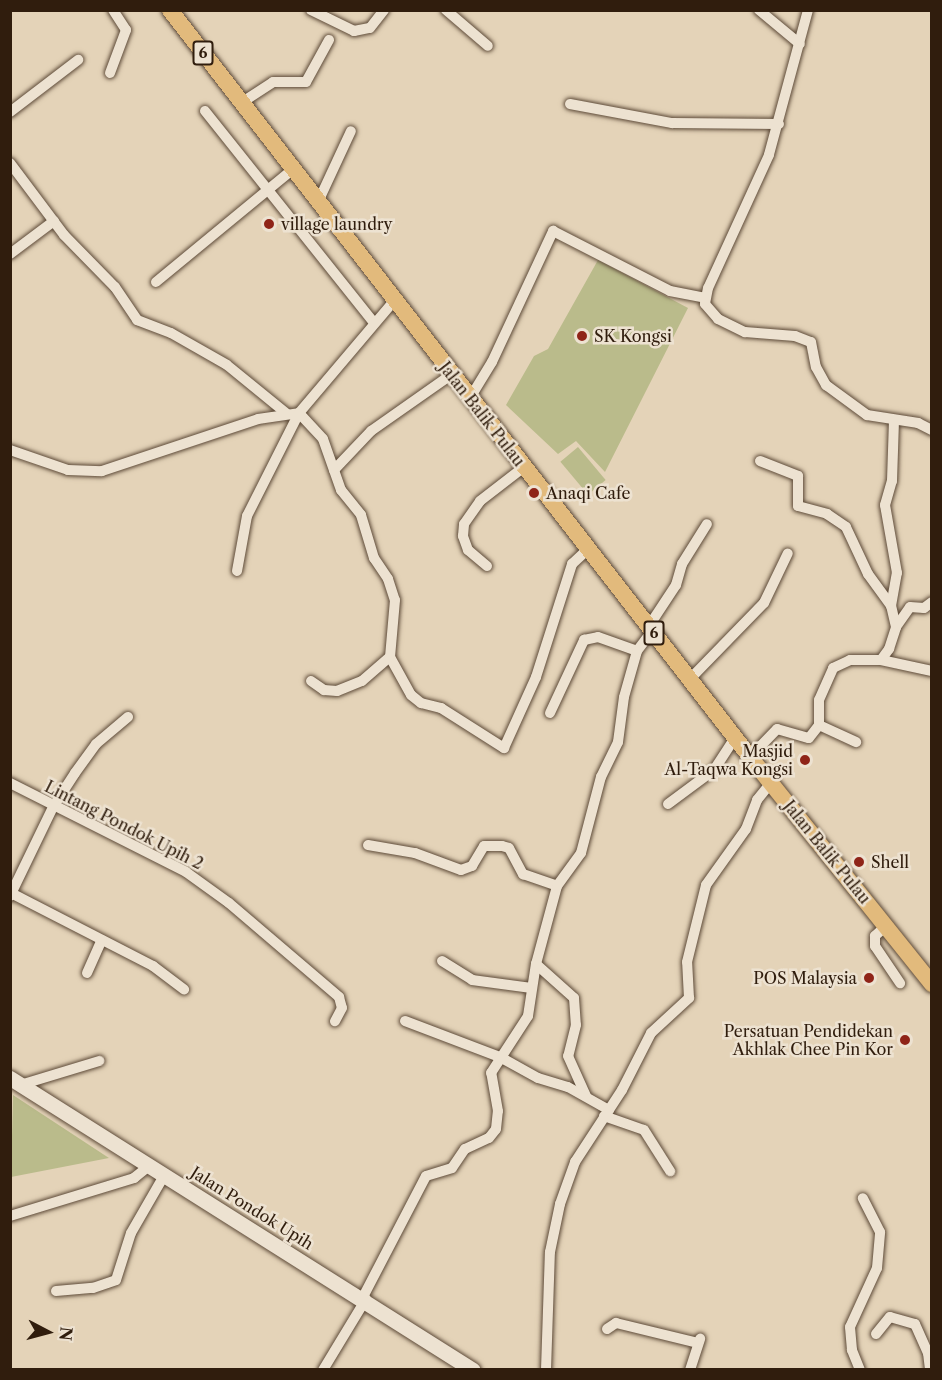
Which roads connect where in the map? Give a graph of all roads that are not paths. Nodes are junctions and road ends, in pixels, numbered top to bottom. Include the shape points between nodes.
1 (113, 10) edge
2 (170, 10) edge
3 (311, 10) edge
4 (384, 10) edge
5 (446, 10) edge
6 (759, 10) edge
7 (808, 10) edge
8 (330, 40) dead end
9 (800, 44) junction
10 (488, 46) dead end
11 (78, 60) dead end
12 (110, 73) dead end
13 (241, 103) junction
14 (570, 104) dead end
15 (205, 111) dead end
16 (10, 112) edge
17 (779, 124) junction
18 (351, 131) dead end
19 (10, 163) edge
20 (292, 170) junction
21 (268, 190) junction
22 (318, 202) junction
23 (54, 221) junction
24 (10, 254) edge
25 (156, 282) dead end
26 (705, 298) junction
27 (394, 301) junction
28 (374, 323) junction
29 (452, 374) junction
30 (470, 398) junction
31 (299, 413) junction
32 (287, 414) junction
33 (894, 421) junction
34 (932, 430) edge
35 (10, 450) edge
36 (760, 461) dead end
37 (524, 467) junction
38 (334, 470) junction
39 (707, 524) dead end
40 (588, 549) junction
41 (788, 553) dead end
42 (487, 566) dead end
43 (237, 571) dead end
44 (932, 602) edge
45 (891, 606) junction
46 (896, 627) junction
47 (651, 629) junction
48 (637, 651) junction
49 (390, 657) junction
50 (881, 660) junction
51 (932, 670) edge
52 (690, 679) junction
53 (311, 681) dead end
54 (550, 713) dead end
55 (128, 717) dead end
56 (819, 725) junction
57 (735, 738) junction
58 (856, 742) dead end
59 (750, 757) junction
60 (10, 783) edge
61 (771, 783) junction
62 (668, 804) dead end
63 (53, 807) junction
64 (369, 845) dead end
65 (557, 886) junction
66 (11, 895) edge
67 (886, 926) junction
68 (102, 940) junction
69 (442, 961) dead end
70 (536, 964) junction
71 (87, 973) dead end
72 (900, 983) dead end
73 (932, 984) edge
74 (531, 988) junction
75 (184, 989) dead end
76 (335, 1021) dead end
77 (405, 1021) dead end
78 (500, 1057) junction
79 (99, 1061) dead end
80 (15, 1082) edge
81 (586, 1097) junction
82 (607, 1113) junction
83 (149, 1166) junction
84 (670, 1171) dead end
85 (165, 1174) junction
86 (863, 1198) dead end
87 (10, 1216) edge
88 (56, 1291) dead end
89 (364, 1298) junction
90 (608, 1329) dead end
91 (876, 1334) dead end
92 (323, 1370) edge
93 (473, 1370) edge
94 (546, 1370) edge
95 (690, 1370) edge
96 (860, 1370) edge
97 (930, 1370) edge

1 - 12 street via 126,30
2 - 13 main road, Jalan Balik Pulau / 6
3 - 4 street via 354,31 370,28
5 - 10 street
6 - 9 street
7 - 9 street
8 - 13 street via 306,82 273,82
9 - 17 street
11 - 16 street
13 - 20 main road, Jalan Balik Pulau / 6
14 - 17 street via 672,123
15 - 21 street
17 - 26 street
18 - 22 street
19 - 23 street
20 - 21 street
20 - 22 main road, Jalan Balik Pulau / 6
21 - 25 street
21 - 28 street
22 - 27 main road, Jalan Balik Pulau / 6
23 - 24 street
23 - 32 street via 114,287 137,320 171,333 227,365
26 - 30 street via 670,291 553,231 492,363
26 - 33 street via 709,310 729,325 756,334 795,336 811,342 816,367 826,385 867,415
27 - 28 street
27 - 29 main road, Jalan Balik Pulau / 6
28 - 31 street
29 - 30 main road, Jalan Balik Pulau / 6
29 - 38 street via 371,431
30 - 37 main road, Jalan Balik Pulau / 6
31 - 32 street
31 - 38 street via 323,439
31 - 43 street via 247,516
32 - 35 street via 258,419 102,471 68,470
33 - 34 street via 918,423
33 - 45 street via 892,481 885,505 897,573
36 - 45 street via 798,476 798,506 827,514 846,527 872,581
37 - 40 main road, Jalan Balik Pulau / 6
37 - 42 street via 480,501 464,524 468,550
38 - 49 street via 341,490 366,525 374,558 388,579 395,600
39 - 47 street via 682,564 676,585
40 - 47 main road, Jalan Balik Pulau / 6
40 - 49 street via 572,564 536,677 508,748 498,747 451,714 415,699
41 - 52 street via 764,603
44 - 46 street via 924,608 910,607
45 - 46 street
46 - 50 street via 889,650
47 - 48 street
47 - 52 main road, Jalan Balik Pulau / 6
48 - 54 street via 598,637 584,640
48 - 65 street via 624,697 618,742 601,777 585,840
49 - 53 street via 362,681 337,691 324,690
50 - 51 street
50 - 56 street via 850,660 833,668 819,700
52 - 57 main road, Jalan Balik Pulau / 6
55 - 63 street via 96,744
56 - 58 street
56 - 59 street via 809,738 777,729
57 - 59 main road, Jalan Balik Pulau / 6
57 - 62 street via 714,770
59 - 61 main road, Jalan Balik Pulau / 6
60 - 63 street, Lintang Pondok Upih 2
61 - 67 main road, Jalan Balik Pulau / 6
61 - 82 street via 757,800 746,829 712,871 706,885 687,962 689,998 651,1033
63 - 66 street
63 - 76 street, Lintang Pondok Upih 2 via 186,872 229,903 339,997 342,1008
64 - 65 street via 415,852 460,870 472,866 484,846 502,846 509,848 523,874
65 - 70 street
66 - 68 street
67 - 72 street via 875,936 875,946
67 - 73 main road, Jalan Balik Pulau / 6
68 - 71 street
68 - 75 street via 153,966
69 - 74 street via 472,980
70 - 74 street
70 - 81 street via 574,998 576,1025 568,1056
74 - 78 street via 528,1016
77 - 78 street
78 - 81 street via 538,1078
78 - 89 street via 491,1073 498,1111 493,1135 465,1149 452,1168 426,1176
79 - 80 street
80 - 83 main road, Jalan Pondok Upih
81 - 82 street
82 - 84 street via 644,1130
82 - 94 street via 575,1162 558,1210 550,1252
83 - 85 main road, Jalan Pondok Upih
83 - 87 street via 134,1178
85 - 88 street via 131,1233 116,1280 93,1288
85 - 89 main road, Jalan Pondok Upih
86 - 96 street via 880,1232 877,1269 850,1327 852,1350
89 - 92 street
89 - 93 main road, Jalan Pondok Upih
90 - 95 street via 616,1323 699,1341
91 - 97 street via 890,1317 915,1324 928,1353

